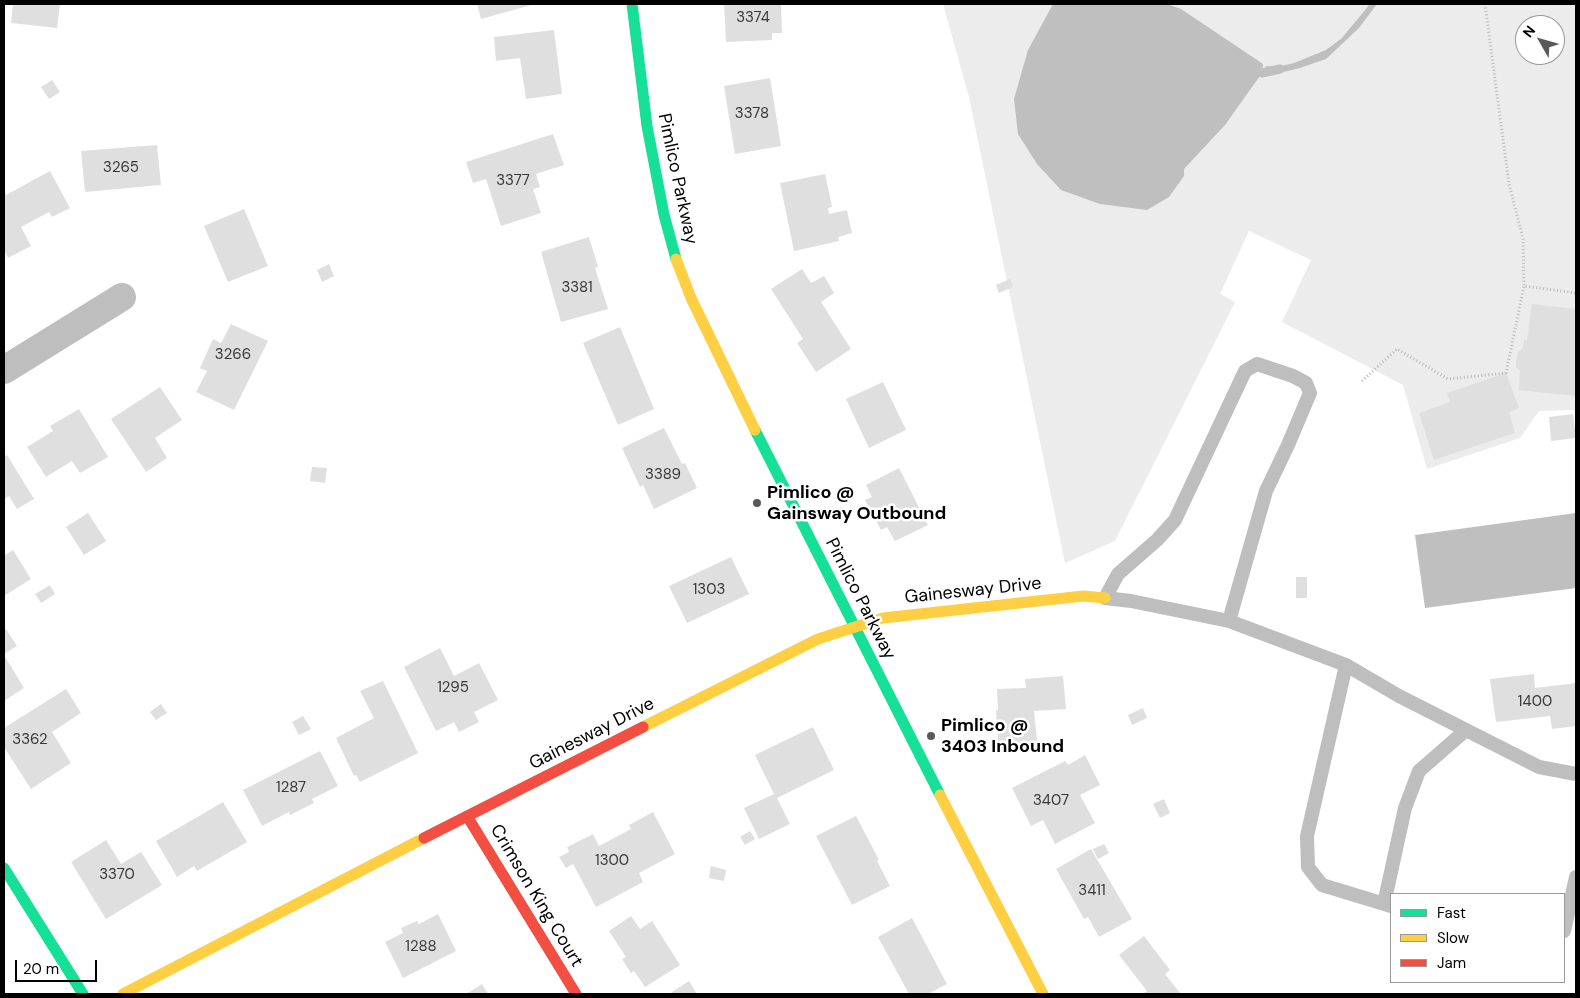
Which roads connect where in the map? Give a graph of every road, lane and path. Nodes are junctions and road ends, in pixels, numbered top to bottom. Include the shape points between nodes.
1 (632, 4) edge
2 (1484, 4) edge
3 (1524, 286) junction
4 (1576, 294) edge
5 (122, 297) dead end
6 (4, 370) edge
7 (1362, 381) dead end
8 (1105, 598) junction
9 (1229, 621) junction
10 (855, 627) junction
11 (1346, 665) junction
12 (1466, 730) junction
13 (1576, 774) edge
14 (467, 816) junction
15 (4, 868) edge
16 (1576, 877) edge
17 (1390, 893) edge
18 (1388, 905) edge
19 (1565, 926) edge
20 (83, 994) edge
21 (123, 994) edge
22 (576, 994) edge
23 (1043, 994) edge

1 - 10 street, Pimlico Parkway via 647,126 674,252 691,298 743,408
2 - 3 path via 1509,184 1523,239
3 - 4 path
3 - 7 path via 1506,373 1448,379 1397,349
5 - 6 street
8 - 9 lane
8 - 9 lane via 1118,574 1175,520 1245,371 1257,364 1300,379 1306,383 1310,394 1266,491
8 - 10 street, Gainesway Drive via 1083,596 883,618
9 - 11 lane
10 - 14 street, Gainesway Drive via 818,639
10 - 23 street, Pimlico Parkway
11 - 12 lane
11 - 18 lane via 1307,836 1308,867 1322,886
12 - 13 lane via 1539,767
12 - 17 lane via 1419,771 1405,808
14 - 21 street, Gainesway Drive
14 - 22 street, Crimson King Court
15 - 20 street
16 - 19 lane

